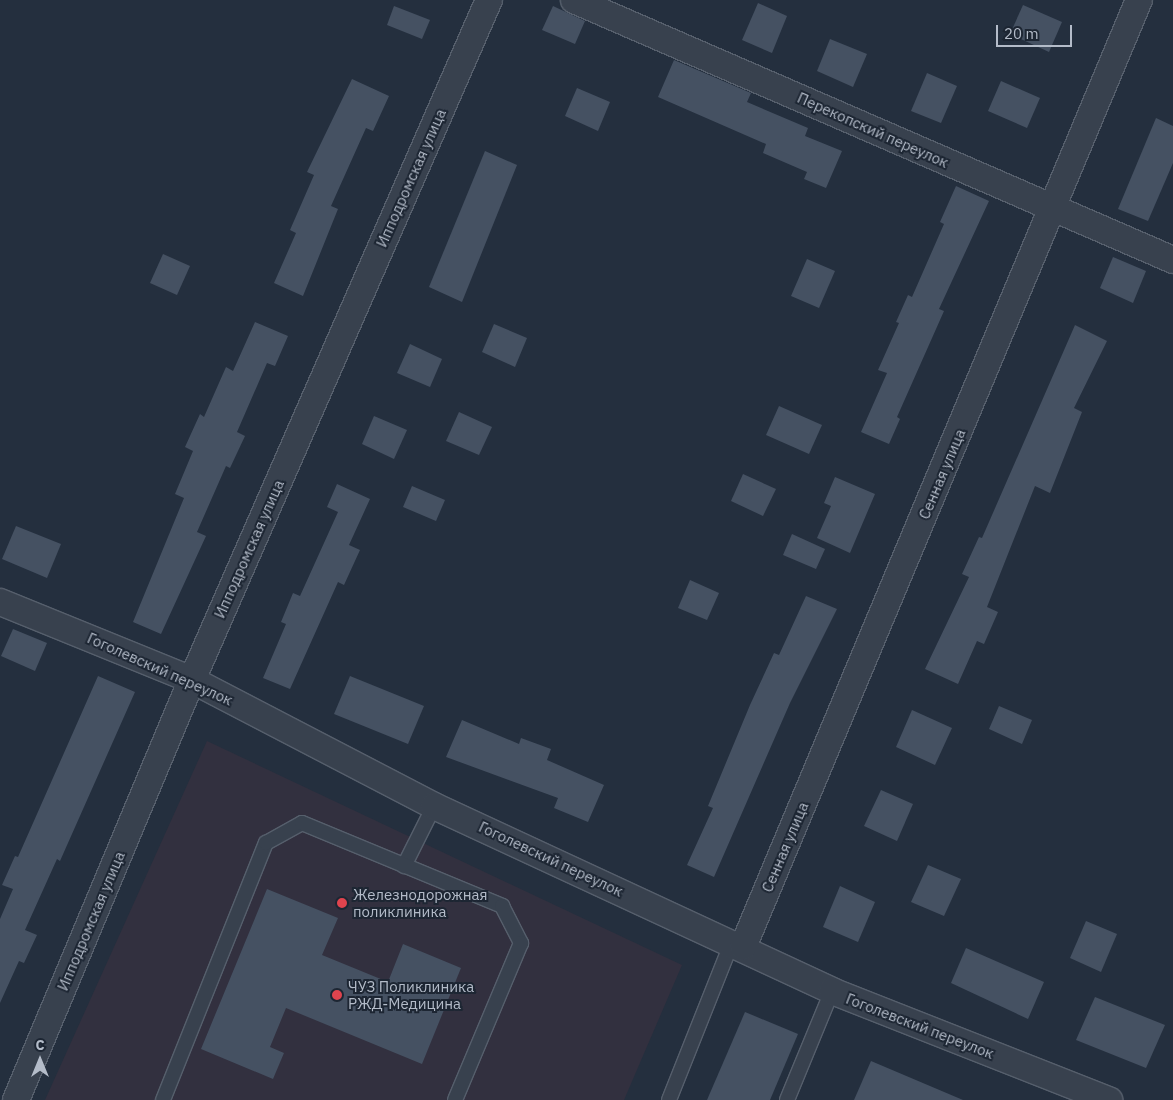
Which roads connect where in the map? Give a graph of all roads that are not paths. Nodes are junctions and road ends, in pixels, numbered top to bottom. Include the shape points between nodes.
1 (489, 0) edge
2 (574, 0) edge
3 (1139, 0) edge
4 (1053, 209) junction
5 (1173, 260) edge
6 (0, 602) edge
7 (192, 680) junction
8 (434, 806) junction
9 (404, 866) junction
10 (738, 945) junction
11 (832, 991) junction
12 (16, 1100) edge
13 (163, 1100) edge
14 (454, 1100) edge
15 (669, 1100) edge
16 (787, 1100) edge
17 (1109, 1100) edge

1 - 7 street, Ипподромская улица
2 - 4 street, Перекопский переулок
3 - 4 street, Сенная улица
4 - 5 street, Перекопский переулок
4 - 10 street, Сенная улица
6 - 7 street, Гоголевский переулок
7 - 8 street, Гоголевский переулок
7 - 12 street, Ипподромская улица
8 - 9 lane
8 - 10 street, Гоголевский переулок
9 - 13 lane via 302,824 266,843
9 - 14 lane via 502,906 521,943
10 - 11 street, Гоголевский переулок
10 - 15 lane
11 - 16 lane
11 - 17 street, Гоголевский переулок

